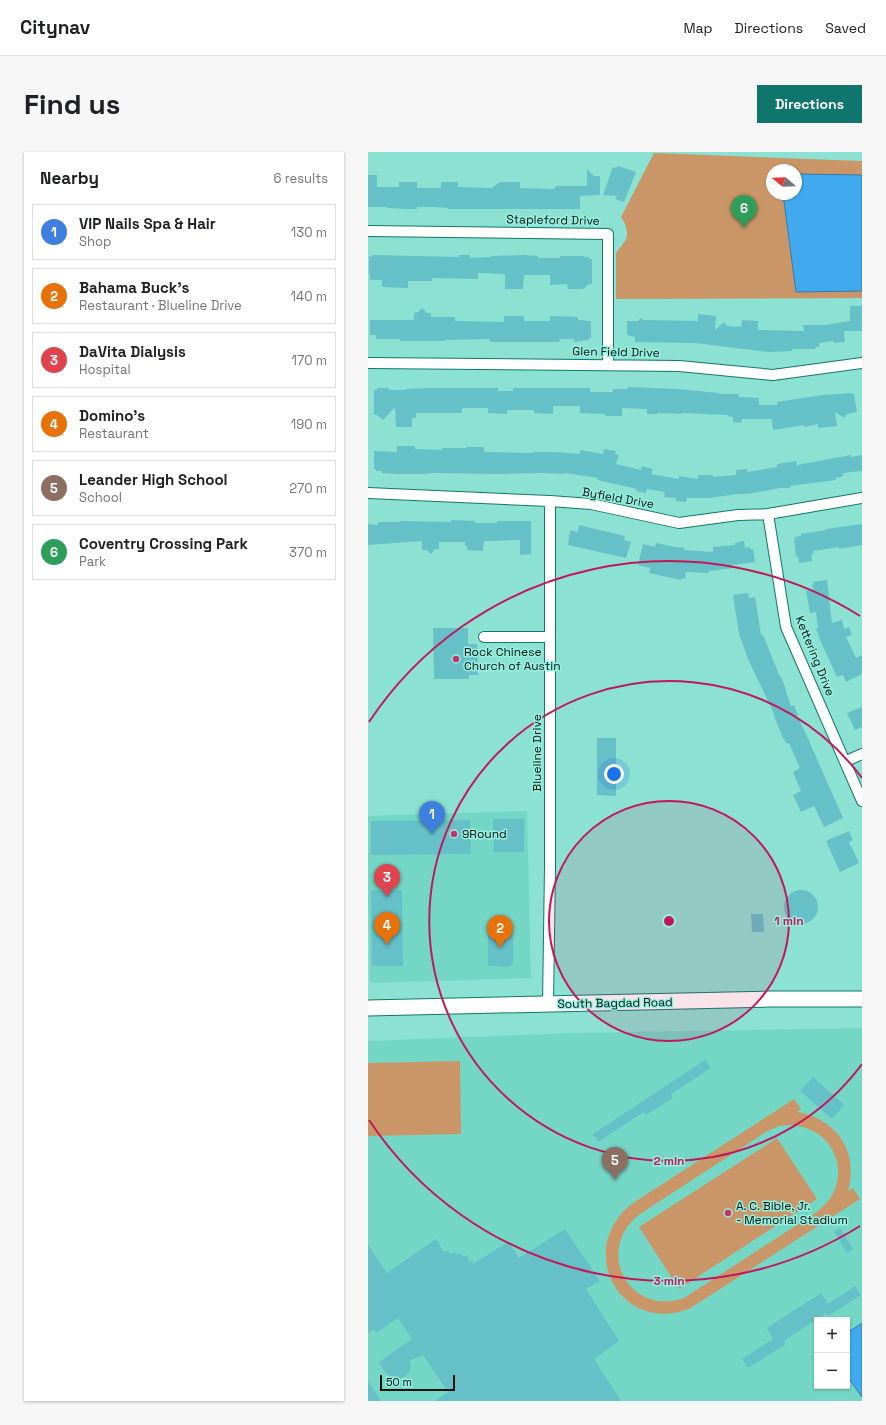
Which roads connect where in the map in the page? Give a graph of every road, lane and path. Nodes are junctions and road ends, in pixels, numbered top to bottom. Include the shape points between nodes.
1 (368, 231) edge
2 (368, 363) edge
3 (862, 363) edge
4 (608, 364) junction
5 (368, 493) edge
6 (862, 498) edge
7 (550, 501) junction
8 (768, 514) junction
9 (484, 637) dead end
10 (550, 637) junction
11 (862, 754) edge
12 (846, 761) junction
13 (862, 801) edge
14 (862, 999) edge
15 (548, 1004) junction
16 (368, 1008) edge

1 - 4 street, Stapleford Drive via 608,234
2 - 4 street, Glen Field Drive
3 - 4 street, Glen Field Drive via 772,375 680,366
5 - 7 street, Byfield Drive
6 - 8 street, Byfield Drive
7 - 8 street, Byfield Drive via 591,504 679,522
7 - 10 street, Blueline Drive
8 - 12 street, Kettering Drive via 786,627
9 - 10 street
10 - 15 street, Blueline Drive
11 - 12 street
12 - 13 street, Kettering Drive
14 - 15 main road, South Bagdad Road
15 - 16 main road, South Bagdad Road

